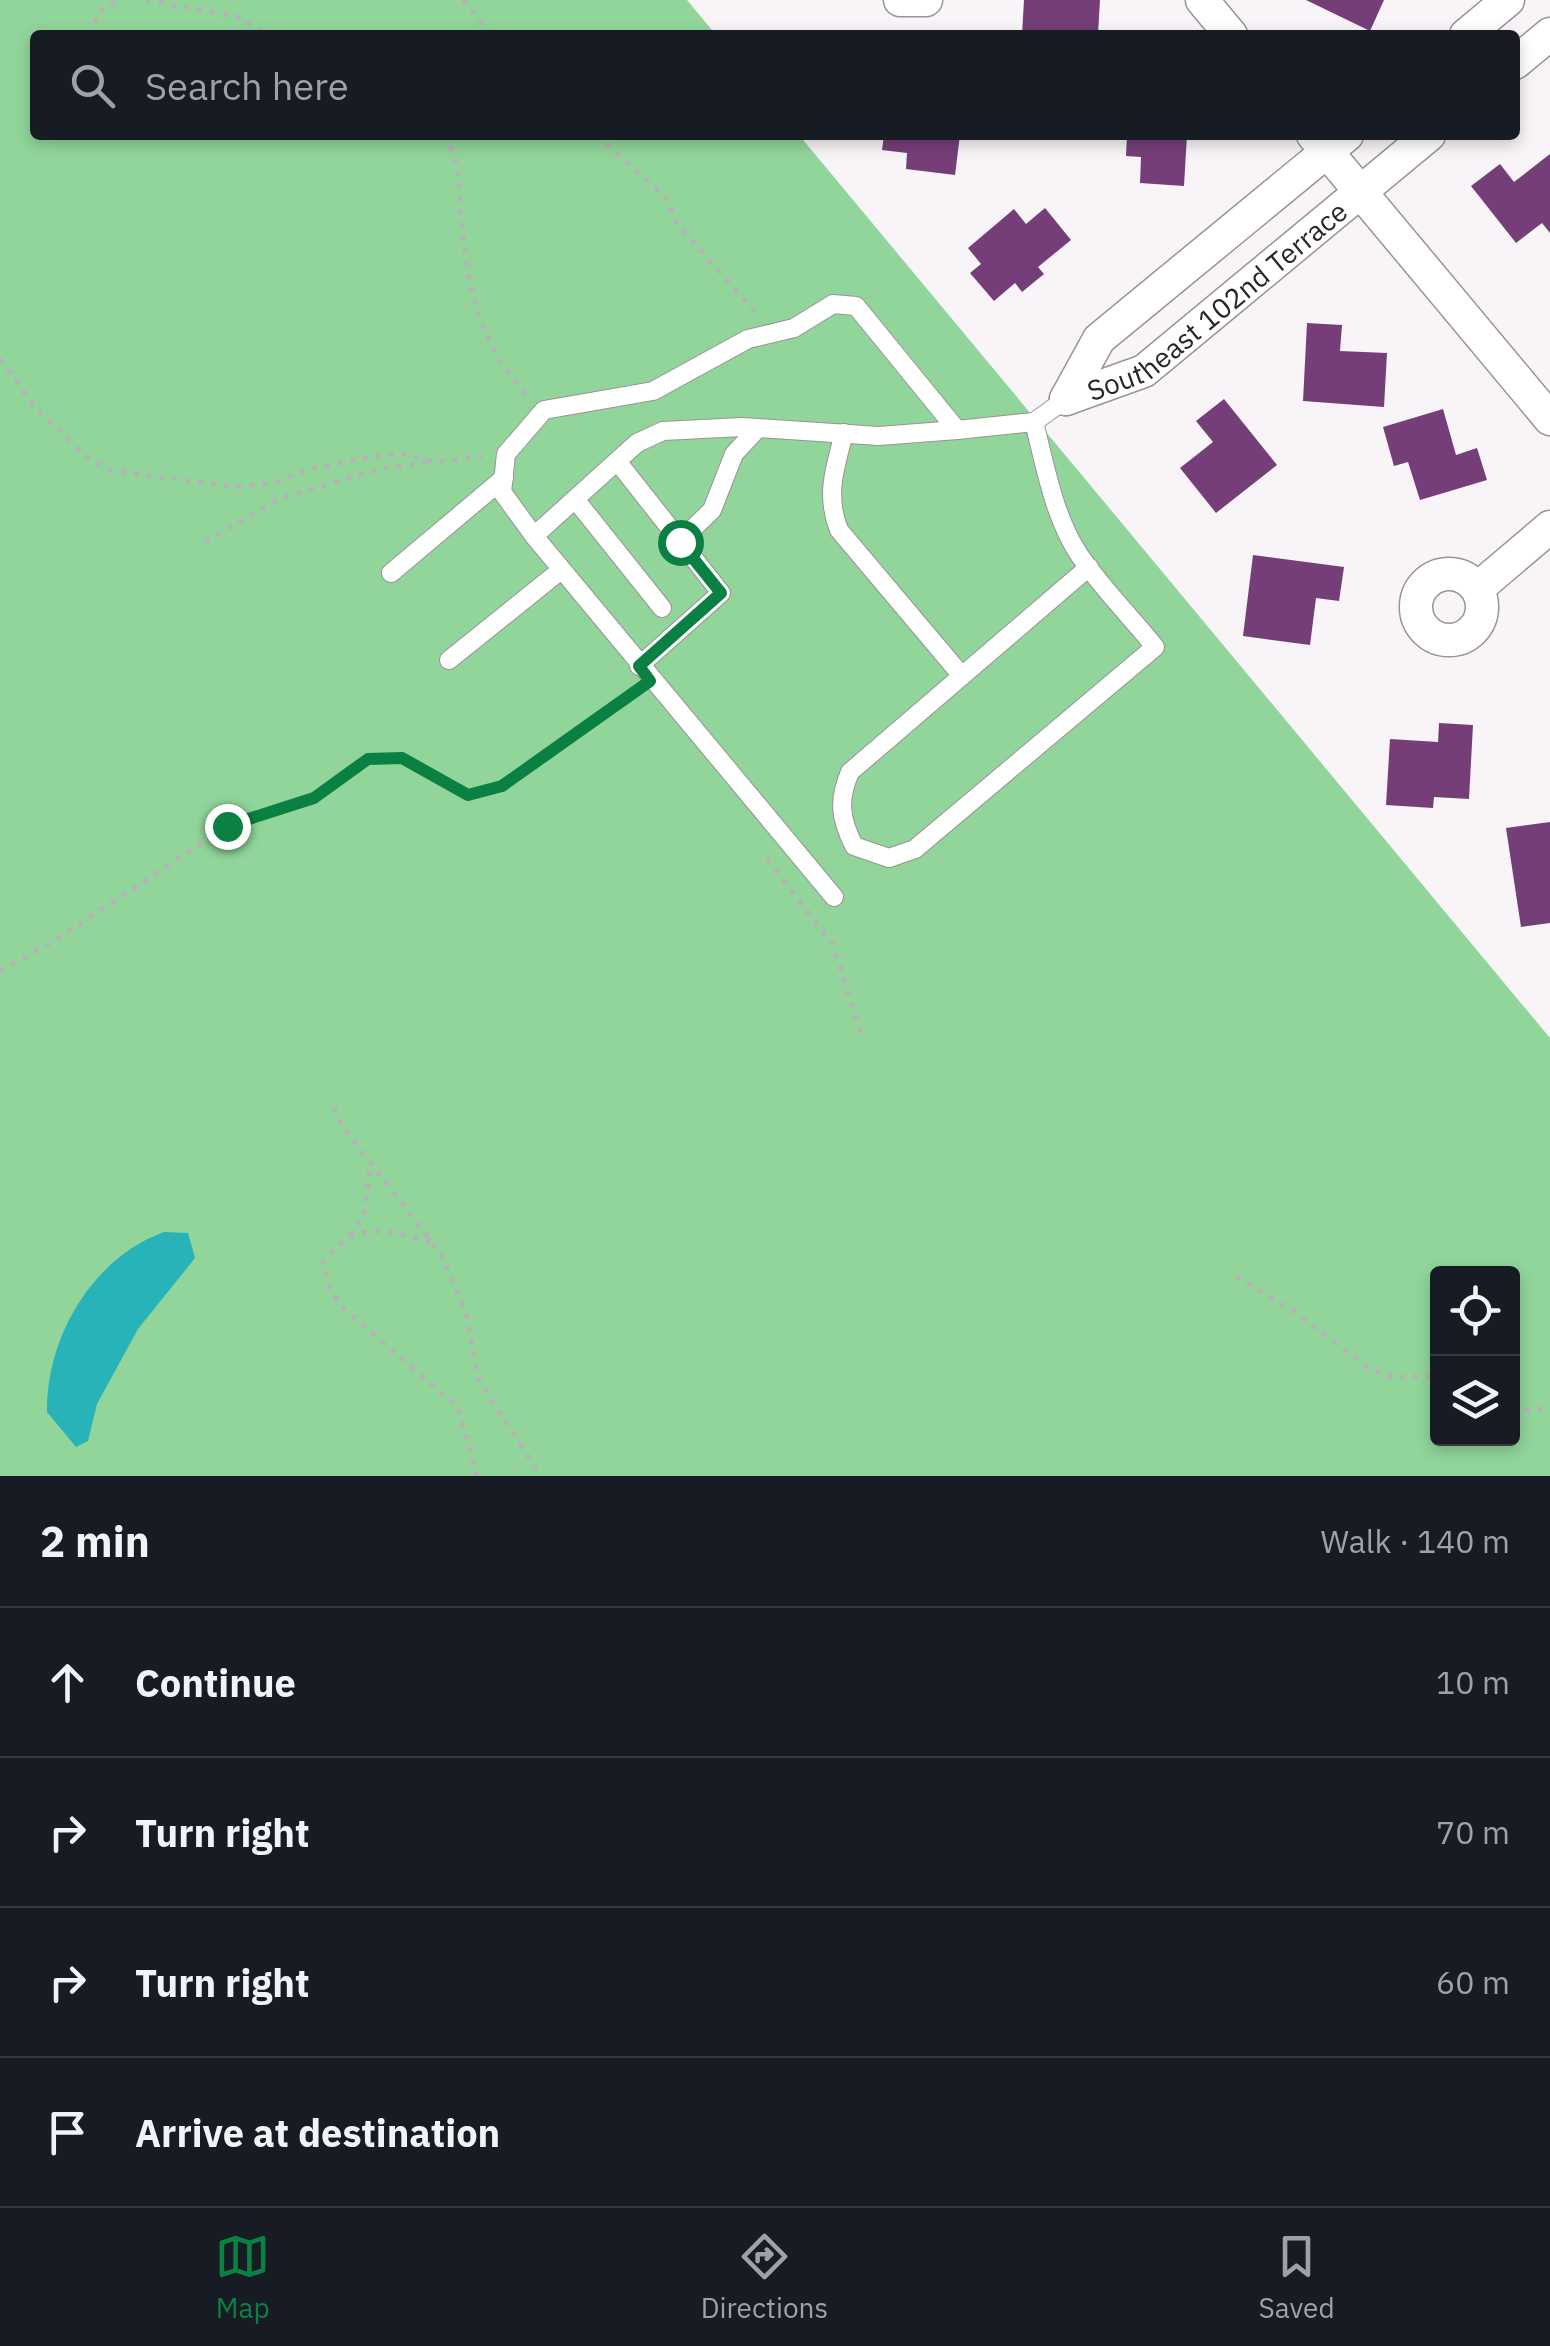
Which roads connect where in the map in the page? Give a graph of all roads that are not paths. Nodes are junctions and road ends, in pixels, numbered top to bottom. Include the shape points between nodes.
1 (900, 0) edge
2 (926, 0) edge
3 (1202, 0) edge
4 (1508, 0) edge
5 (1227, 30) edge
6 (1472, 30) edge
7 (1550, 34) edge
8 (1520, 59) edge
9 (1423, 140) edge
10 (1329, 141) edge
11 (1361, 192) junction
12 (1066, 399) junction
13 (1550, 418) edge
14 (1034, 422) junction
15 (758, 428) junction
16 (957, 430) junction
17 (844, 433) junction
18 (617, 462) junction
19 (504, 478) junction
20 (575, 499) junction
21 (1550, 527) edge
22 (534, 536) junction
23 (680, 542) junction
24 (1090, 568) junction
25 (561, 570) junction
26 (391, 572) dead end
27 (1476, 589) dead end
28 (662, 608) dead end
29 (449, 660) dead end
30 (645, 674) junction
31 (962, 676) junction
32 (834, 897) dead end

1 - 2 street
3 - 5 street
4 - 6 street
7 - 8 street
9 - 11 street, Southeast 102nd Terrace
10 - 11 street
10 - 12 street, Southeast 102nd Terrace via 1099,339
11 - 12 street, Southeast 102nd Terrace via 1144,372
11 - 13 street
12 - 14 lane
14 - 16 lane
14 - 24 lane via 1052,491
15 - 17 lane
15 - 18 lane via 663,431
15 - 23 lane via 734,454 712,510
16 - 17 lane
16 - 19 lane via 856,306 833,304 794,328 748,338 652,391 544,410 506,454
17 - 31 lane via 830,484 839,530
18 - 20 lane
18 - 23 lane
19 - 22 lane via 502,492
19 - 26 lane
20 - 22 lane
20 - 28 lane
21 - 27 street
22 - 25 lane
23 - 30 lane via 721,593
24 - 31 lane
24 - 31 lane via 1156,647 915,848 889,858 854,846 840,796 850,772
25 - 29 lane
25 - 30 lane
30 - 32 lane

